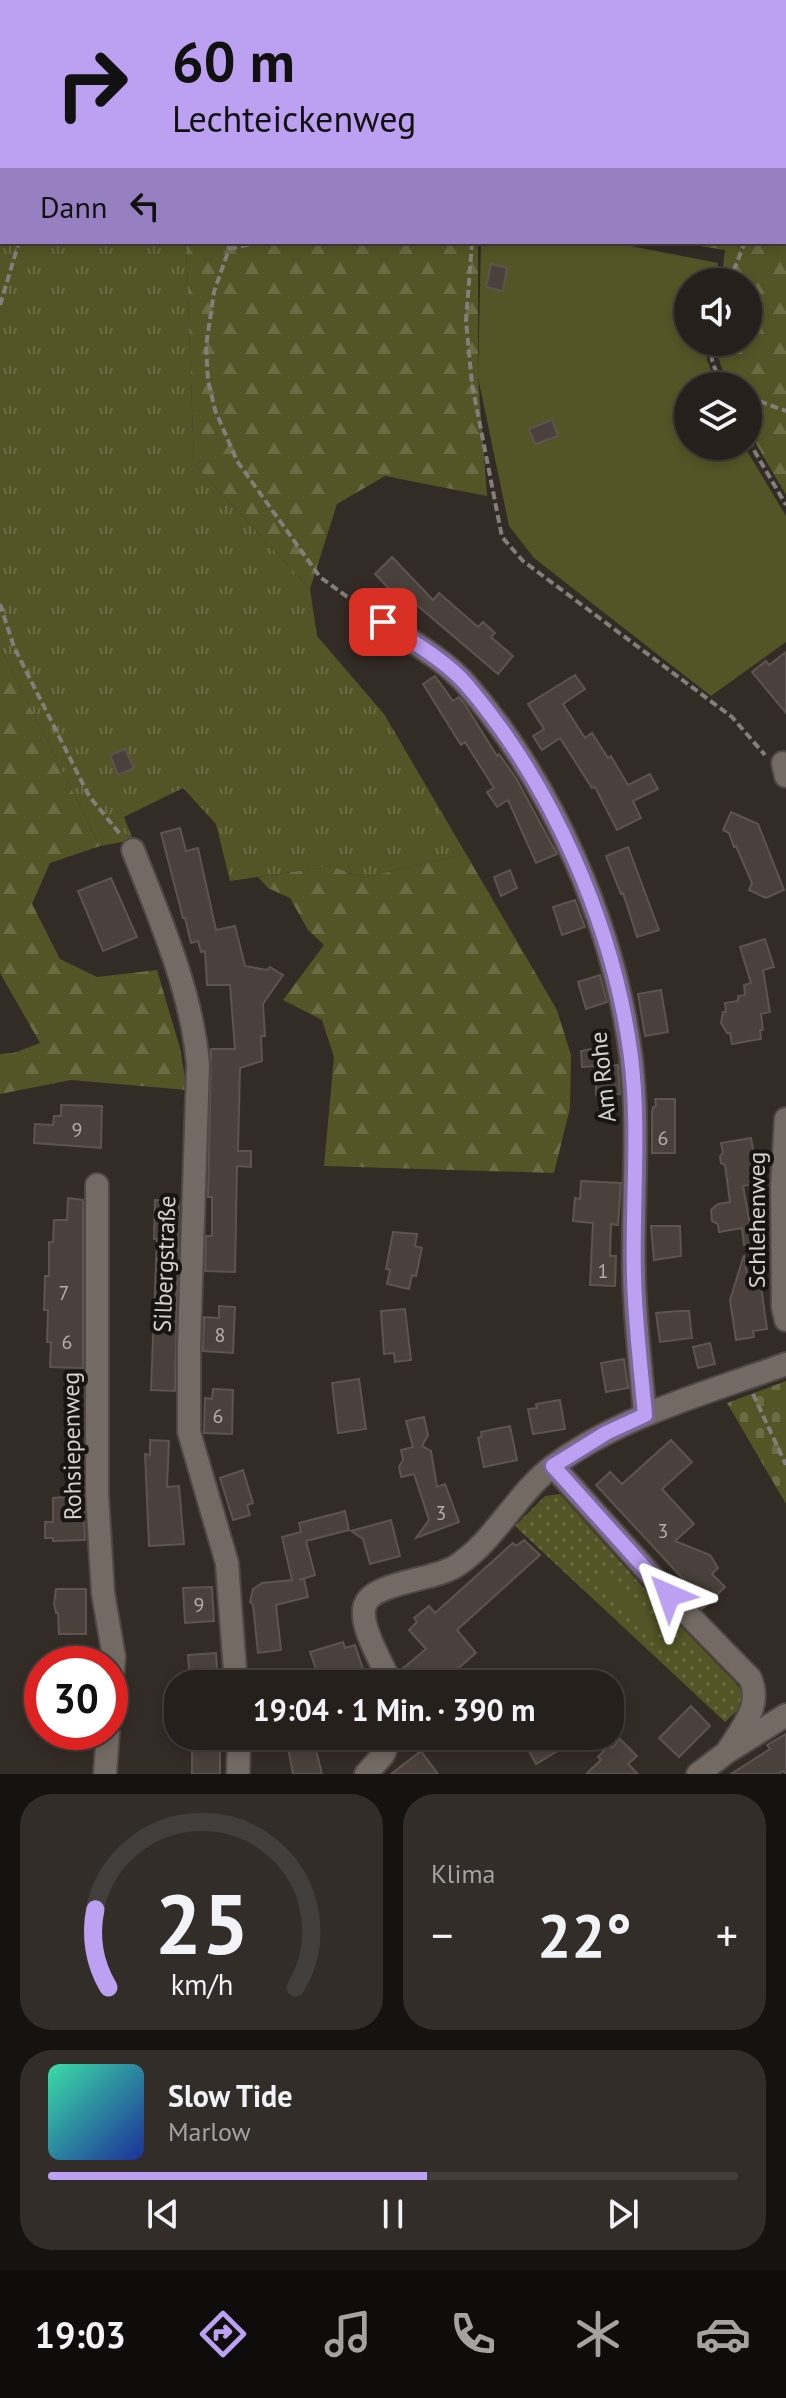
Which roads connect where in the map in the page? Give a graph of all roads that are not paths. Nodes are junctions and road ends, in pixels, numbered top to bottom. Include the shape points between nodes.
1 (383, 622) road end
2 (133, 850) road end
3 (786, 1119) edge
4 (97, 1185) dead end
5 (786, 1320) edge
6 (786, 1364) edge
7 (645, 1415) junction
8 (553, 1466) junction
9 (112, 1646) edge
10 (235, 1670) edge
11 (385, 1670) edge
12 (786, 1715) edge
13 (107, 1750) edge
14 (239, 1750) edge
15 (385, 1750) edge
16 (727, 1752) junction
17 (105, 1774) edge
18 (238, 1774) edge
19 (366, 1774) edge
20 (698, 1774) edge

1 - 7 street, Am Rohe via 464,682 517,753 554,816 601,933 631,1058 634,1274
2 - 10 street, Silbergstraße via 196,1038 189,1432 227,1563
3 - 5 street, Schlehenweg
4 - 9 street, Rohsiepenweg via 97,1494
6 - 7 street
7 - 8 street
8 - 11 street via 459,1564 371,1594 363,1620
8 - 16 street via 750,1678 754,1706
12 - 16 street
13 - 17 street
14 - 18 street
15 - 19 street
16 - 20 street

